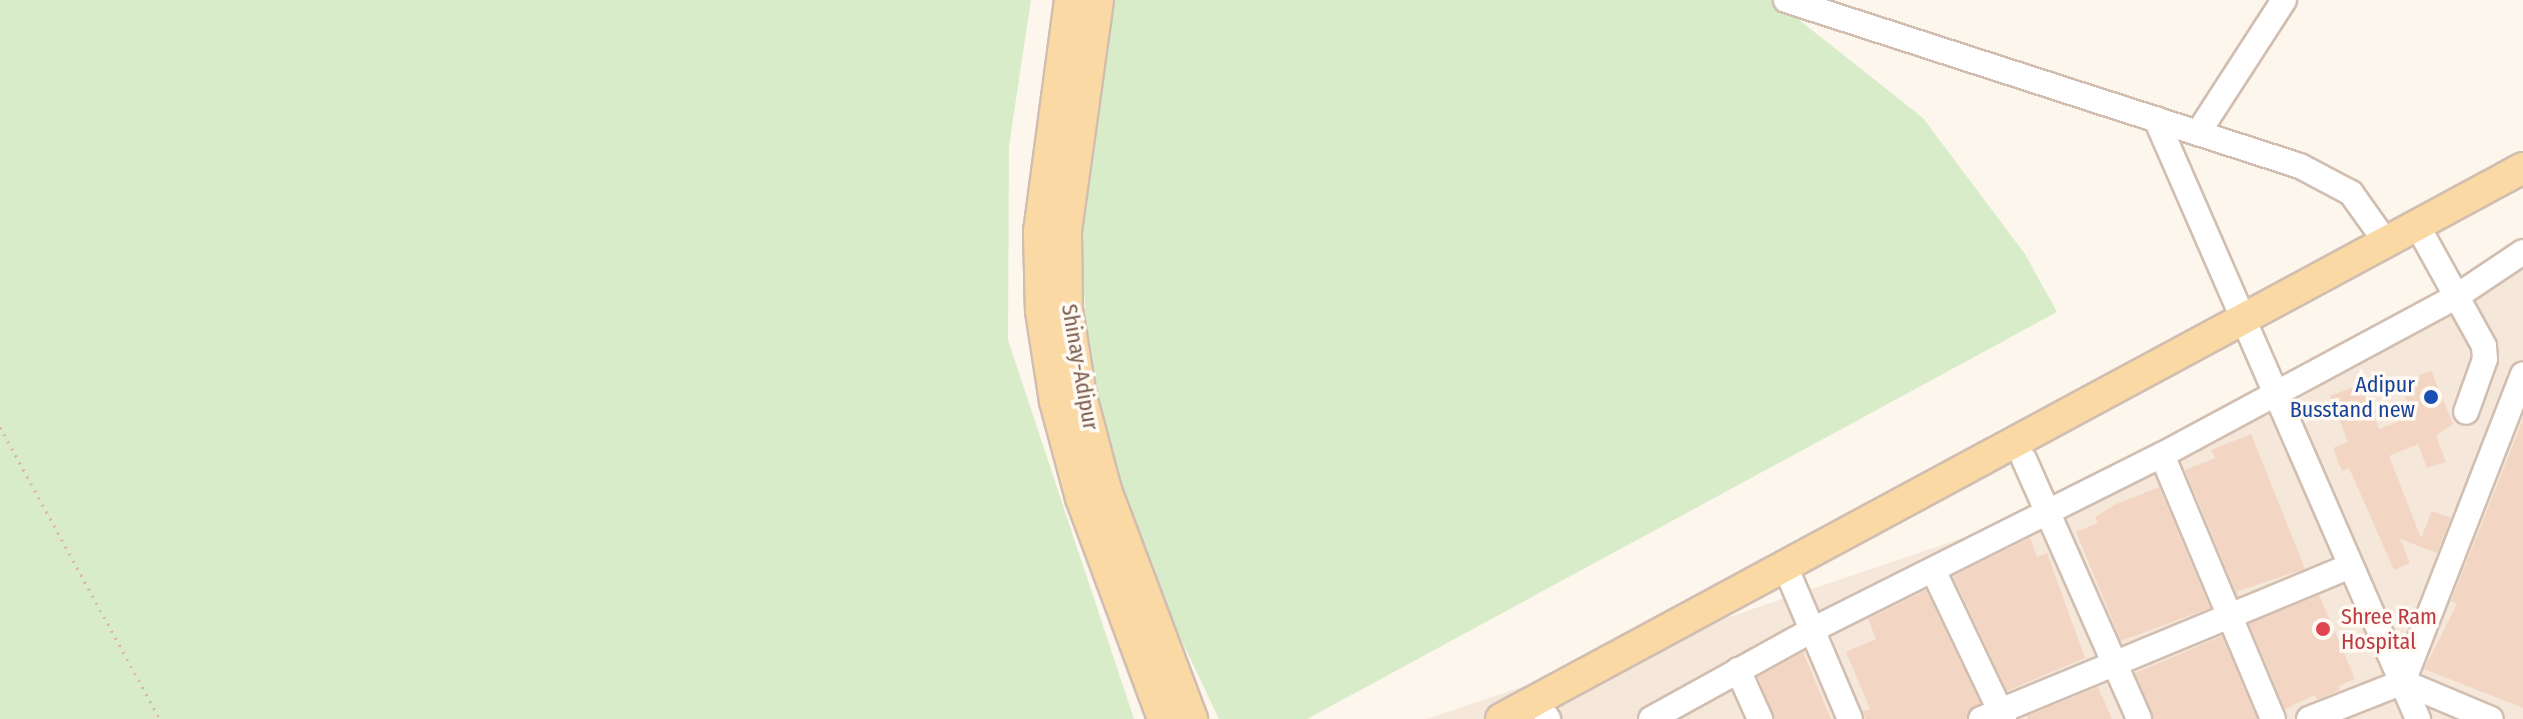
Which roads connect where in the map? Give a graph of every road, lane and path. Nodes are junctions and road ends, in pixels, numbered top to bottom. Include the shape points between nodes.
1 (1070, 0) edge
2 (1098, 0) edge
3 (1786, 0) edge
4 (2273, 2) edge
5 (1853, 10) edge
6 (2156, 119) junction
7 (2198, 133) junction
8 (2523, 168) edge
9 (2523, 191) edge
10 (2423, 233) junction
11 (2386, 242) junction
12 (2523, 252) edge
13 (2457, 296) junction
14 (2245, 330) junction
15 (2523, 375) edge
16 (2274, 394) junction
17 (2466, 412) dead end
18 (0, 427) edge
19 (2162, 455) junction
20 (2024, 459) junction
21 (2049, 510) junction
22 (2351, 566) junction
23 (1933, 570) junction
24 (1788, 575) junction
25 (2231, 614) junction
26 (1812, 630) junction
27 (2114, 660) junction
28 (1738, 670) junction
29 (2403, 682) junction
30 (1681, 711) edge
31 (1995, 716) edge
32 (1545, 718) edge
33 (160, 719) edge
34 (1163, 719) edge
35 (1192, 719) edge
36 (1501, 719) edge
37 (1651, 719) edge
38 (1760, 719) edge
39 (1850, 719) edge
40 (2139, 719) edge
41 (2273, 719) edge
42 (2309, 719) edge
43 (2418, 719) edge
44 (2491, 719) edge

1 - 34 main road, Shinay-Adipur via 1039,231 1041,311 1055,401 1081,498
2 - 35 main road, Shinay-Adipur via 1066,232 1067,309 1081,396 1106,490
3 - 5 street
4 - 7 street
5 - 6 street
6 - 7 street
6 - 14 street
7 - 11 street via 2328,178 2351,193
8 - 10 main road
9 - 10 main road
10 - 11 main road
10 - 13 street
10 - 14 main road
11 - 14 main road
12 - 13 street
13 - 16 street
13 - 17 street via 2484,346 2485,359
14 - 16 street
14 - 20 main road
14 - 24 main road
15 - 29 street
16 - 19 street
16 - 22 street
18 - 33 path
19 - 21 street
19 - 25 street
20 - 21 street
20 - 24 main road
21 - 23 street
21 - 27 street
22 - 25 street
22 - 29 street
23 - 26 street
23 - 31 street
24 - 26 street
24 - 32 main road
24 - 36 main road
25 - 27 street
25 - 41 street
26 - 28 street
26 - 39 street
27 - 31 street
27 - 40 street
28 - 30 street
28 - 38 street
29 - 42 street
29 - 43 street
29 - 44 street
30 - 37 street

